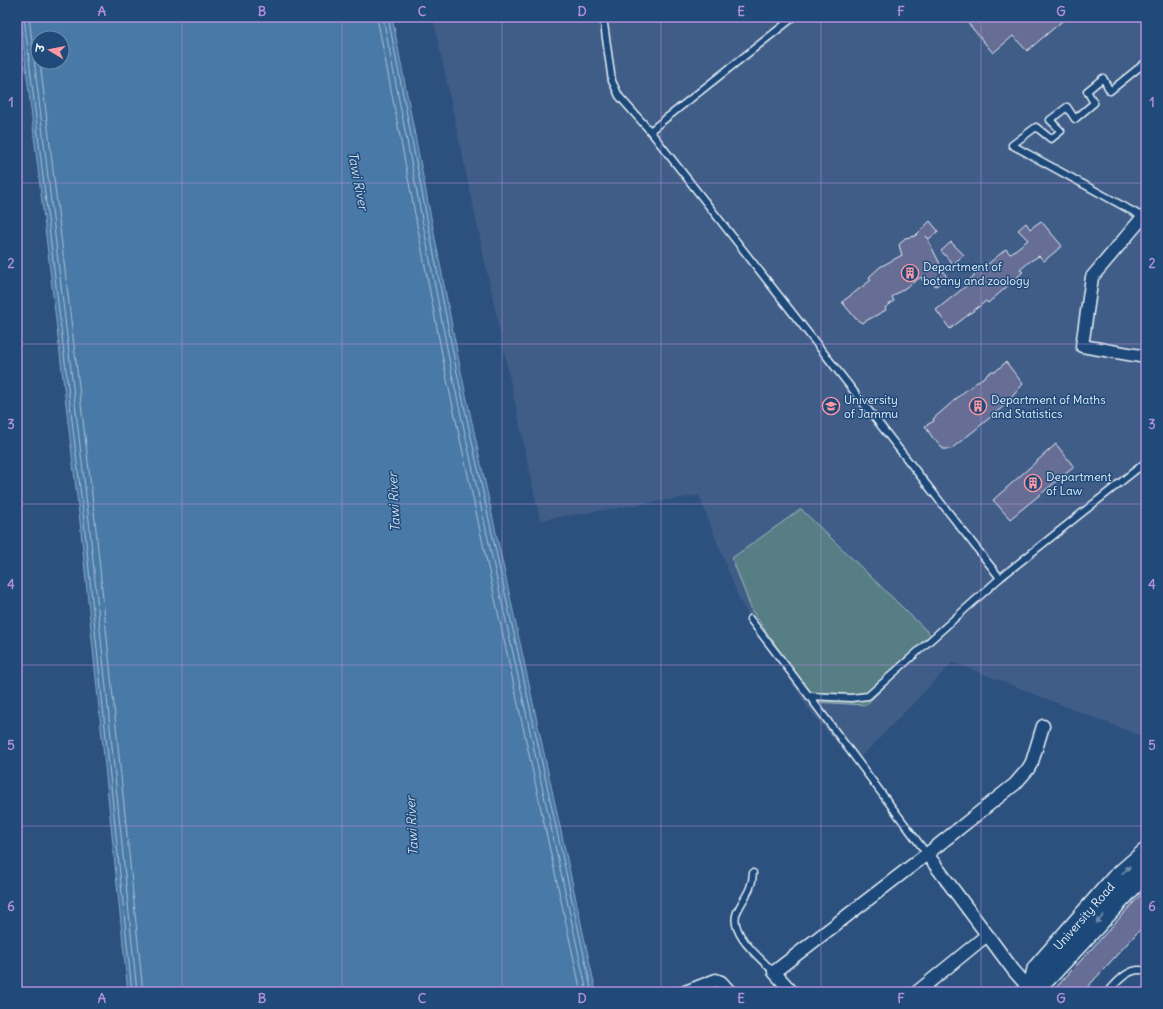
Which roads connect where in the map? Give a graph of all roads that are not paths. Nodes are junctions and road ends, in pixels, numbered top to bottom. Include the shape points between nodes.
1 (603, 17) edge
2 (794, 17) edge
3 (1146, 62) edge
4 (650, 131) junction
5 (1145, 219) edge
6 (1146, 357) edge
7 (1146, 462) edge
8 (1000, 578) junction
9 (750, 619) dead end
10 (809, 696) junction
11 (1043, 726) dead end
12 (1146, 853) edge
13 (927, 854) junction
14 (1146, 871) edge
15 (753, 873) dead end
16 (987, 935) junction
17 (1146, 971) edge
18 (774, 972) junction
19 (1030, 989) edge
20 (685, 992) edge
21 (730, 992) edge
22 (792, 992) edge
23 (917, 992) edge
24 (1108, 992) edge

1 - 4 lane via 612,80 619,96
2 - 4 lane
3 - 5 lane via 1110,91 1103,78 1087,91 1094,103 1075,119 1067,107 1050,120 1061,131 1050,139 1036,127 1012,145
4 - 8 lane
5 - 6 street via 1092,276 1082,346
7 - 8 lane
8 - 10 lane via 868,696
9 - 10 lane
10 - 13 lane
11 - 13 street via 1036,753 1028,769 1015,784
19 -> 12 main road, University Road via 1037,969 1115,880
13 - 16 street
13 - 18 street
14 -> 19 main road, University Road via 1048,977
15 - 18 lane via 751,887 737,912 736,926 743,940
16 - 19 street
16 - 23 street
17 - 24 lane via 1129,971
18 - 22 street
20 - 21 street via 716,980

